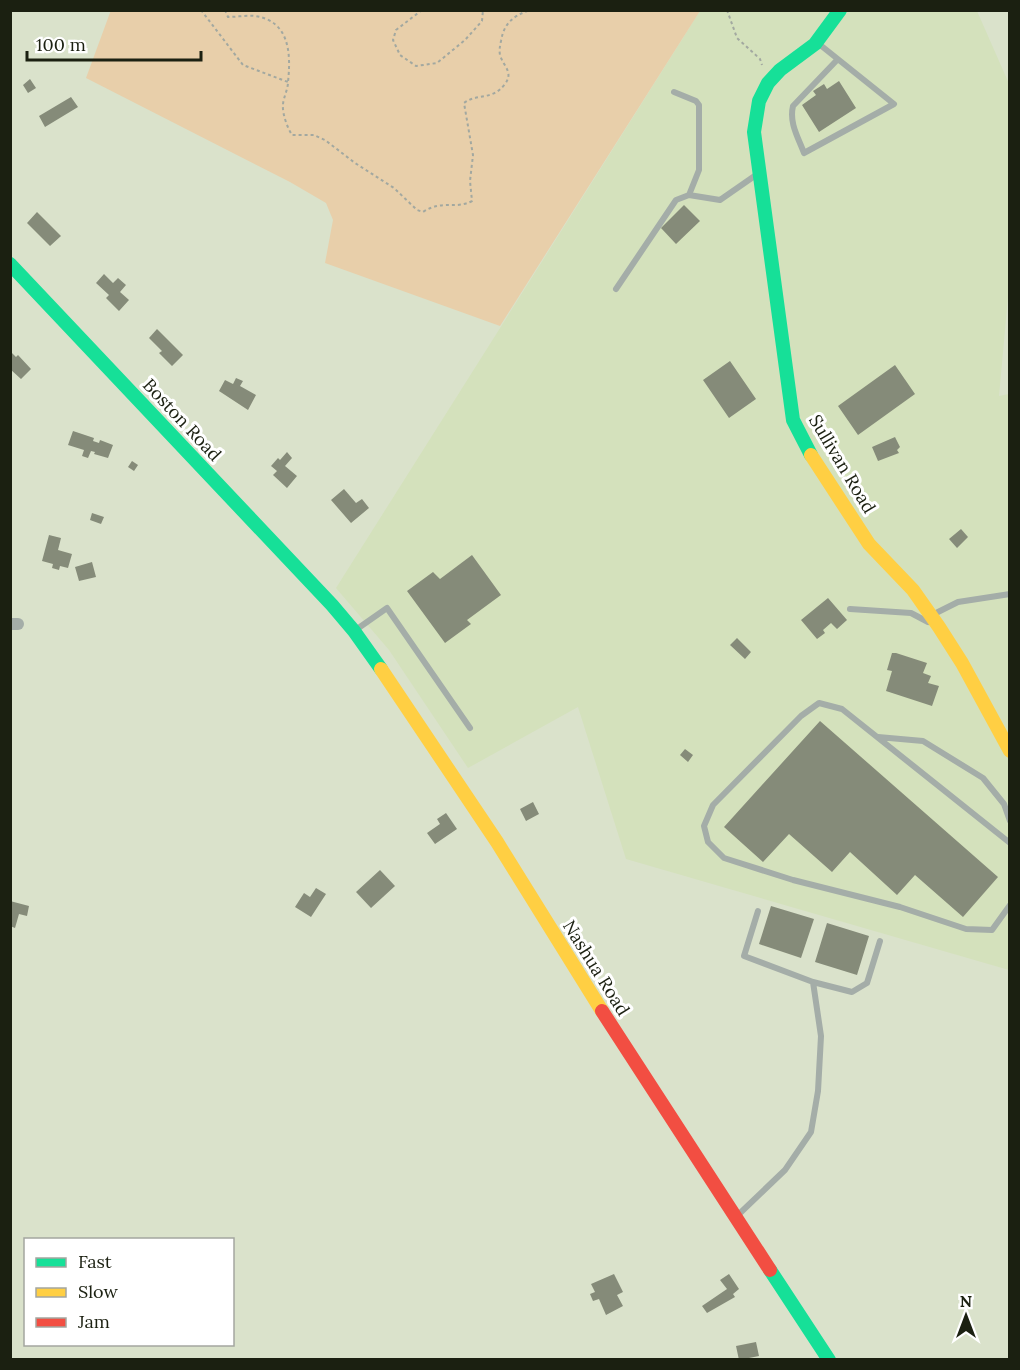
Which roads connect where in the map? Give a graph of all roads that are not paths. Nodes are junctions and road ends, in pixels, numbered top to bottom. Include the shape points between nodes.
1 (840, 10) edge
2 (816, 41) junction
3 (837, 60) junction
4 (674, 92) dead end
5 (759, 172) junction
6 (689, 195) junction
7 (10, 264) edge
8 (616, 289) dead end
9 (1010, 594) edge
10 (327, 600) joint
11 (850, 609) dead end
12 (935, 621) junction
13 (354, 631) junction
14 (470, 728) dead end
15 (878, 737) junction
16 (1010, 751) edge
17 (1010, 821) edge
18 (1010, 843) edge
19 (1010, 905) edge
20 (758, 911) dead end
21 (880, 941) dead end
22 (813, 982) junction
23 (736, 1217) junction
24 (829, 1359) edge

1 - 2 main road
2 - 3 lane
2 - 5 main road, Sullivan Road via 768,82 758,103 754,132
3 - 3 lane via 894,104 804,153 793,127 793,106
4 - 6 lane via 699,105 699,170
5 - 6 lane via 720,200
5 - 12 main road, Sullivan Road via 793,420 804,444 869,544 913,590
6 - 8 lane via 676,200
7 - 10 main road, Boston Road
9 - 12 lane via 958,602
10 - 13 main road, Nashua Road
11 - 12 lane via 911,613
12 - 16 main road, Sullivan Road
13 - 14 lane via 387,608
13 - 23 main road, Nashua Road via 487,827
15 - 17 lane via 923,741 983,778 1004,804
15 - 18 lane
15 - 19 lane via 842,709 819,703 801,716 713,806 704,826 708,842 724,858 966,929 992,930
20 - 22 lane via 744,956
21 - 22 lane via 867,983 852,992
22 - 23 lane via 821,1036 811,1132 786,1170
23 - 24 main road, Nashua Road

